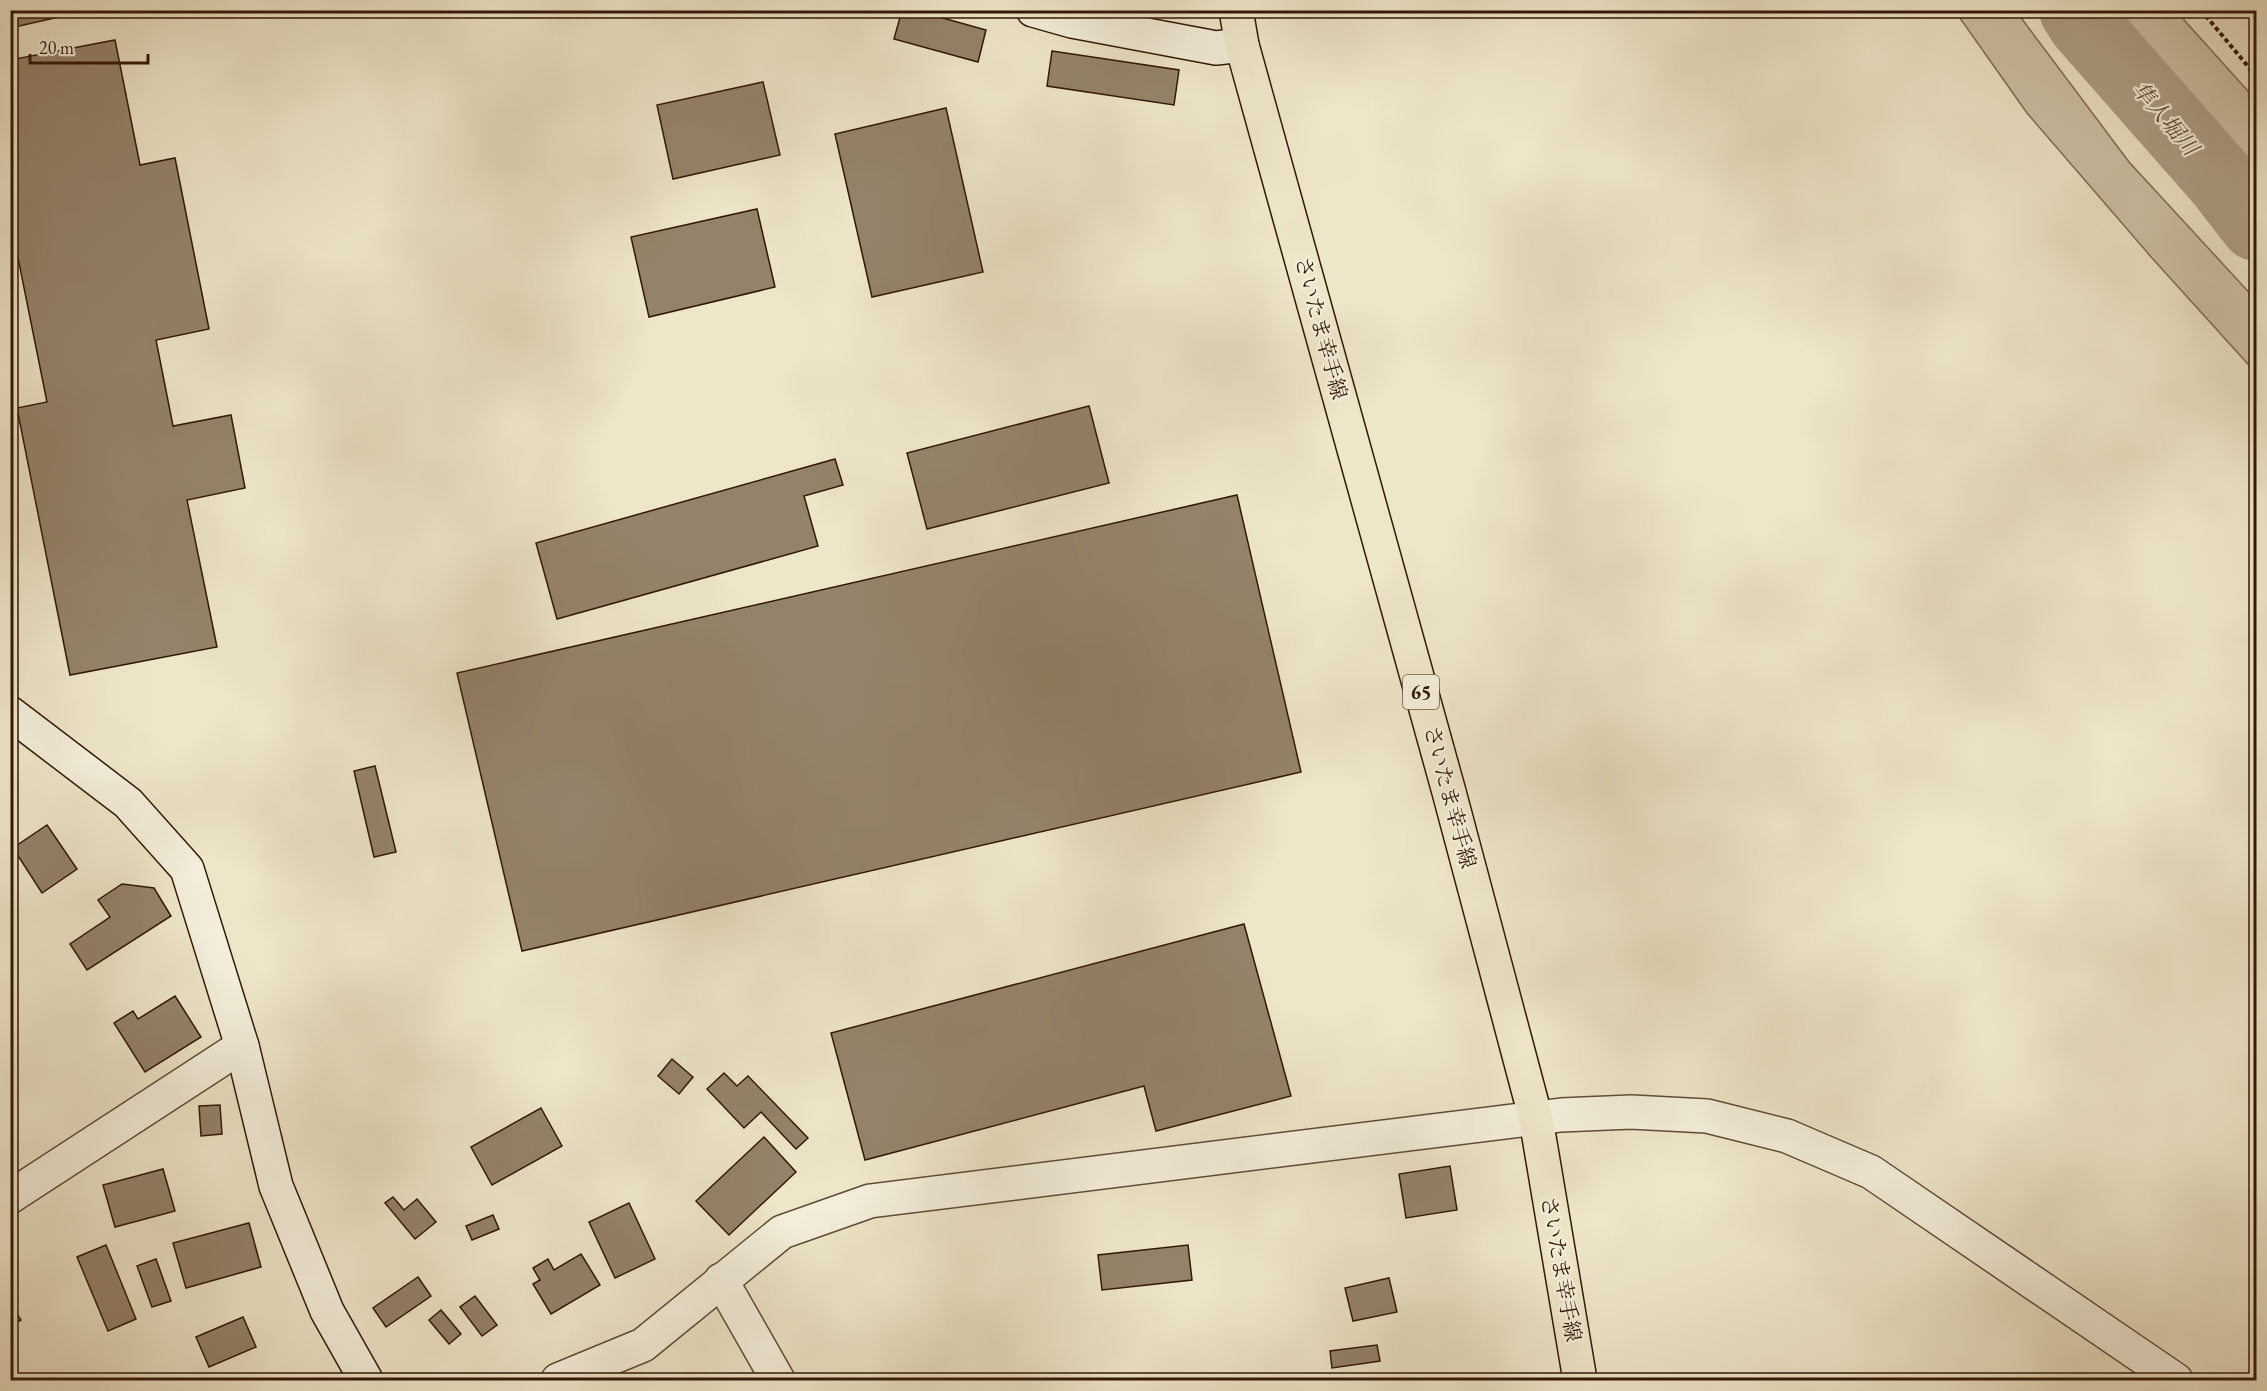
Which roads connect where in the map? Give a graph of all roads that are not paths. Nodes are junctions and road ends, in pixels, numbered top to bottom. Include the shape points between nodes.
1 (1033, 10) edge
2 (1236, 10) edge
3 (1242, 45) junction
4 (10, 713) edge
5 (242, 1046) junction
6 (1536, 1119) junction
7 (10, 1197) edge
8 (721, 1280) junction
9 (366, 1380) edge
10 (558, 1380) edge
11 (778, 1380) edge
12 (1580, 1380) edge
13 (2176, 1380) edge

1 - 3 street via 1216,48
2 - 3 main road, さいたま幸手線 / 65
3 - 6 main road, さいたま幸手線 / 65
4 - 5 street via 128,803 188,869
5 - 7 street
5 - 9 street via 276,1186 327,1311
6 - 8 street via 870,1201 782,1232
6 - 12 main road, さいたま幸手線 / 65
6 - 13 street via 1631,1112 1707,1116 1787,1136 1871,1172
8 - 10 street via 643,1345
8 - 11 street

